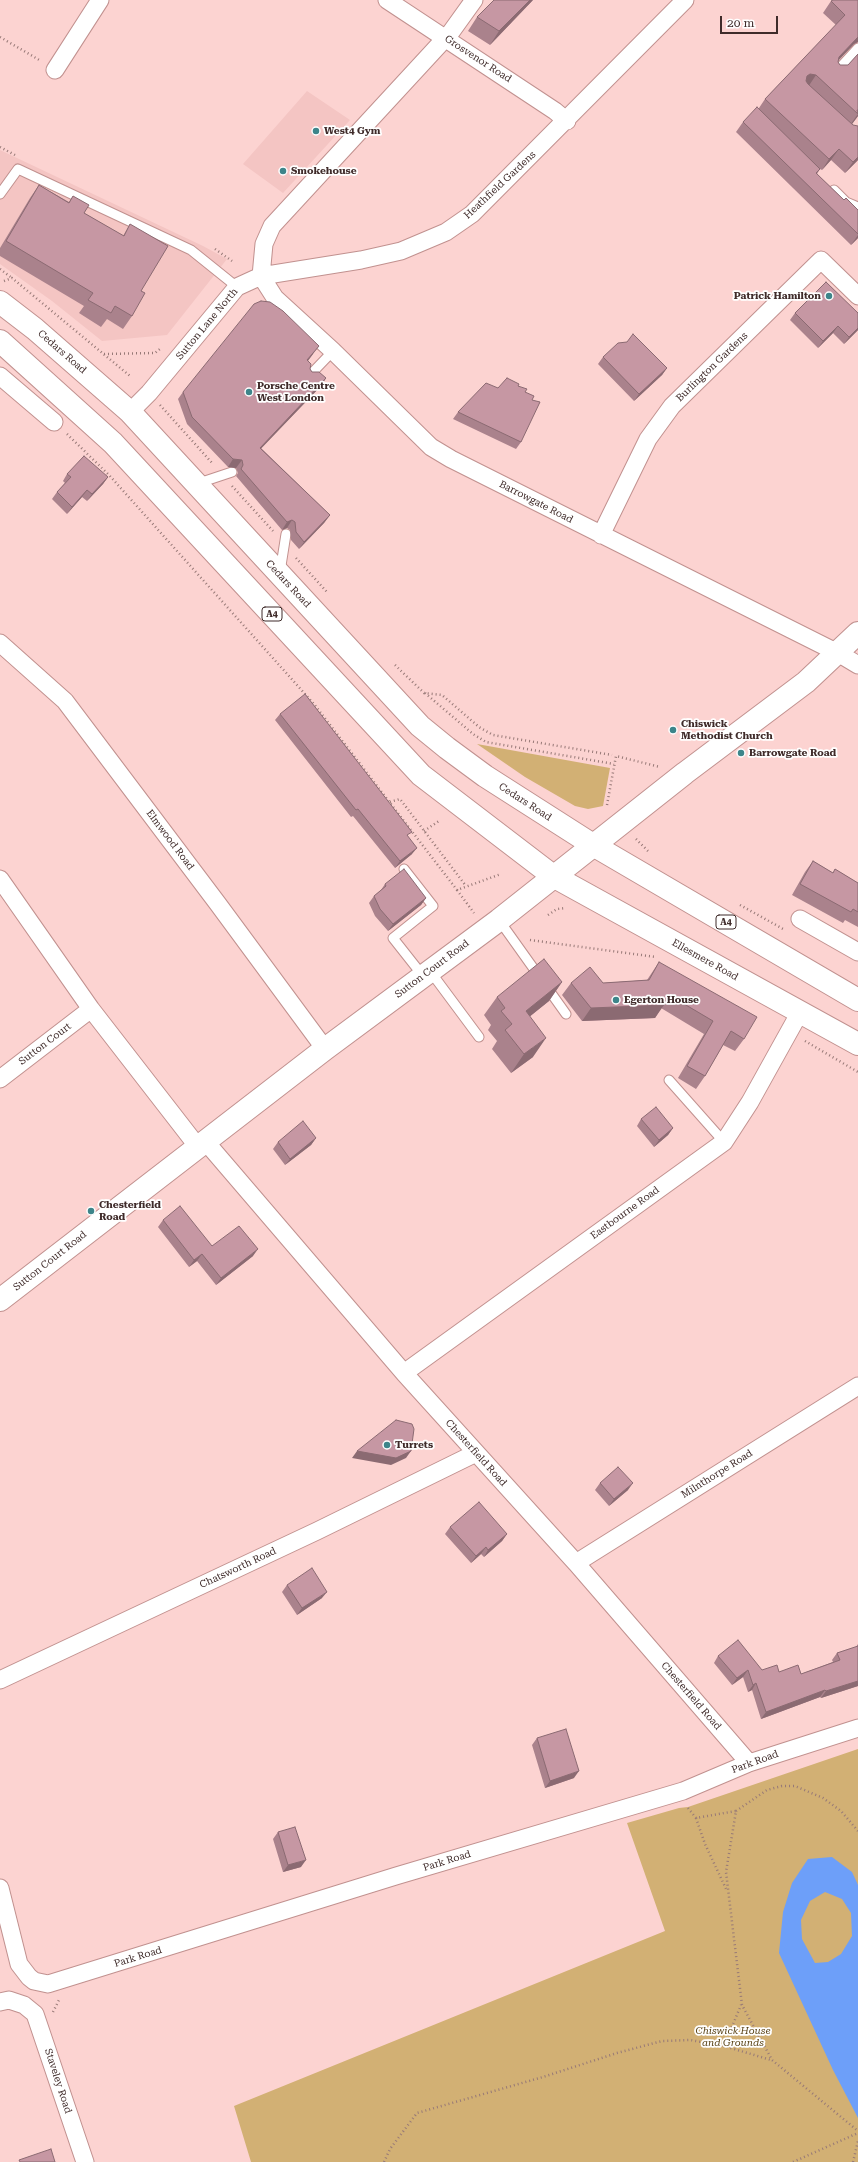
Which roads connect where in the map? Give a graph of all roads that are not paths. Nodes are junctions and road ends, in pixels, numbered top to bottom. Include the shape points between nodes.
1 (100, 0) edge
2 (387, 0) edge
3 (685, 0) edge
4 (473, 2) edge
5 (444, 37) junction
6 (858, 48) edge
7 (55, 70) road end
8 (836, 72) edge
9 (567, 121) junction
10 (829, 186) edge
11 (0, 194) edge
12 (858, 207) edge
13 (261, 276) junction
14 (237, 286) junction
15 (858, 296) edge
16 (0, 302) edge
17 (0, 341) edge
18 (333, 351) junction
19 (310, 375) edge
20 (0, 376) edge
21 (130, 412) junction
22 (54, 422) road end
23 (232, 472) dead end
24 (196, 484) junction
25 (286, 534) dead end
26 (601, 535) junction
27 (280, 574) junction
28 (858, 633) edge
29 (0, 643) edge
30 (838, 653) junction
31 (858, 665) edge
32 (593, 845) junction
33 (404, 869) edge
34 (553, 876) junction
35 (0, 879) edge
36 (800, 919) dead end
37 (493, 924) junction
38 (858, 952) edge
39 (426, 974) junction
40 (858, 1000) edge
41 (91, 1009) junction
42 (800, 1012) junction
43 (566, 1014) dead end
44 (479, 1037) dead end
45 (858, 1044) edge
46 (325, 1049) junction
47 (0, 1079) edge
48 (669, 1080) dead end
49 (724, 1142) junction
50 (202, 1144) junction
51 (0, 1300) edge
52 (404, 1372) junction
53 (858, 1386) edge
54 (476, 1453) junction
55 (576, 1563) junction
56 (0, 1680) edge
57 (858, 1728) edge
58 (749, 1763) junction
59 (0, 1888) edge
60 (0, 2002) edge
61 (85, 2162) edge

1 - 7 street
2 - 5 street, Grosvenor Road
3 - 9 street, Heathfield Gardens
4 - 5 street via 469,10
5 - 9 street, Grosvenor Road
5 - 13 street via 272,226 264,244
6 - 8 lane
9 - 13 street, Heathfield Gardens via 472,214 446,232 401,251
10 - 12 lane via 846,202
11 - 14 lane via 18,169 191,250
13 - 14 street, Sutton Lane North
13 - 18 street, Barrowgate Road via 275,298
14 - 21 street, Sutton Lane North via 149,393
15 - 26 street, Burlington Gardens via 821,260 672,406 648,439
16 - 21 main road, Cedars Road / A4
17 - 34 main road, A4 via 113,443 420,775
18 - 19 lane
18 - 26 street, Barrowgate Road via 431,447
20 - 22 street
21 - 24 main road, Cedars Road / A4
23 - 24 lane
24 - 27 main road, Cedars Road / A4
25 - 27 lane
26 - 30 street, Barrowgate Road
27 - 32 main road, Cedars Road / A4 via 420,726 485,776
28 - 30 main road, Sutton Court Road
29 - 46 street, Elmwood Road via 65,701
30 - 31 street, Barrowgate Road
30 - 32 main road, Sutton Court Road via 806,682
32 - 34 main road, Sutton Court Road
32 - 40 main road, A4
33 - 39 lane via 433,906 393,938
34 - 37 main road, Sutton Court Road
34 - 42 main road, Ellesmere Road / A4
35 - 41 street, Chesterfield Road
36 - 38 street
37 - 39 main road, Sutton Court Road
37 - 43 lane via 512,938
39 - 44 lane
39 - 46 main road, Sutton Court Road
41 - 47 street, Sutton Court
41 - 50 street, Chesterfield Road
42 - 45 main road, Ellesmere Road / A4
42 - 49 street, Eastbourne Road via 750,1102
46 - 50 main road, Sutton Court Road
48 - 49 lane
49 - 52 street, Eastbourne Road
50 - 51 main road, Sutton Court Road
50 - 52 street, Chesterfield Road
52 - 54 street, Chesterfield Road
53 - 55 street, Milnthorpe Road
54 - 55 street, Chesterfield Road
54 - 56 street, Chatsworth Road
55 - 58 street, Chesterfield Road
57 - 58 street, Park Road
58 - 59 street, Park Road via 683,1791 389,1878 48,1984 34,1981 19,1964
60 - 61 street, Staveley Road via 9,2000 24,2005 35,2014

